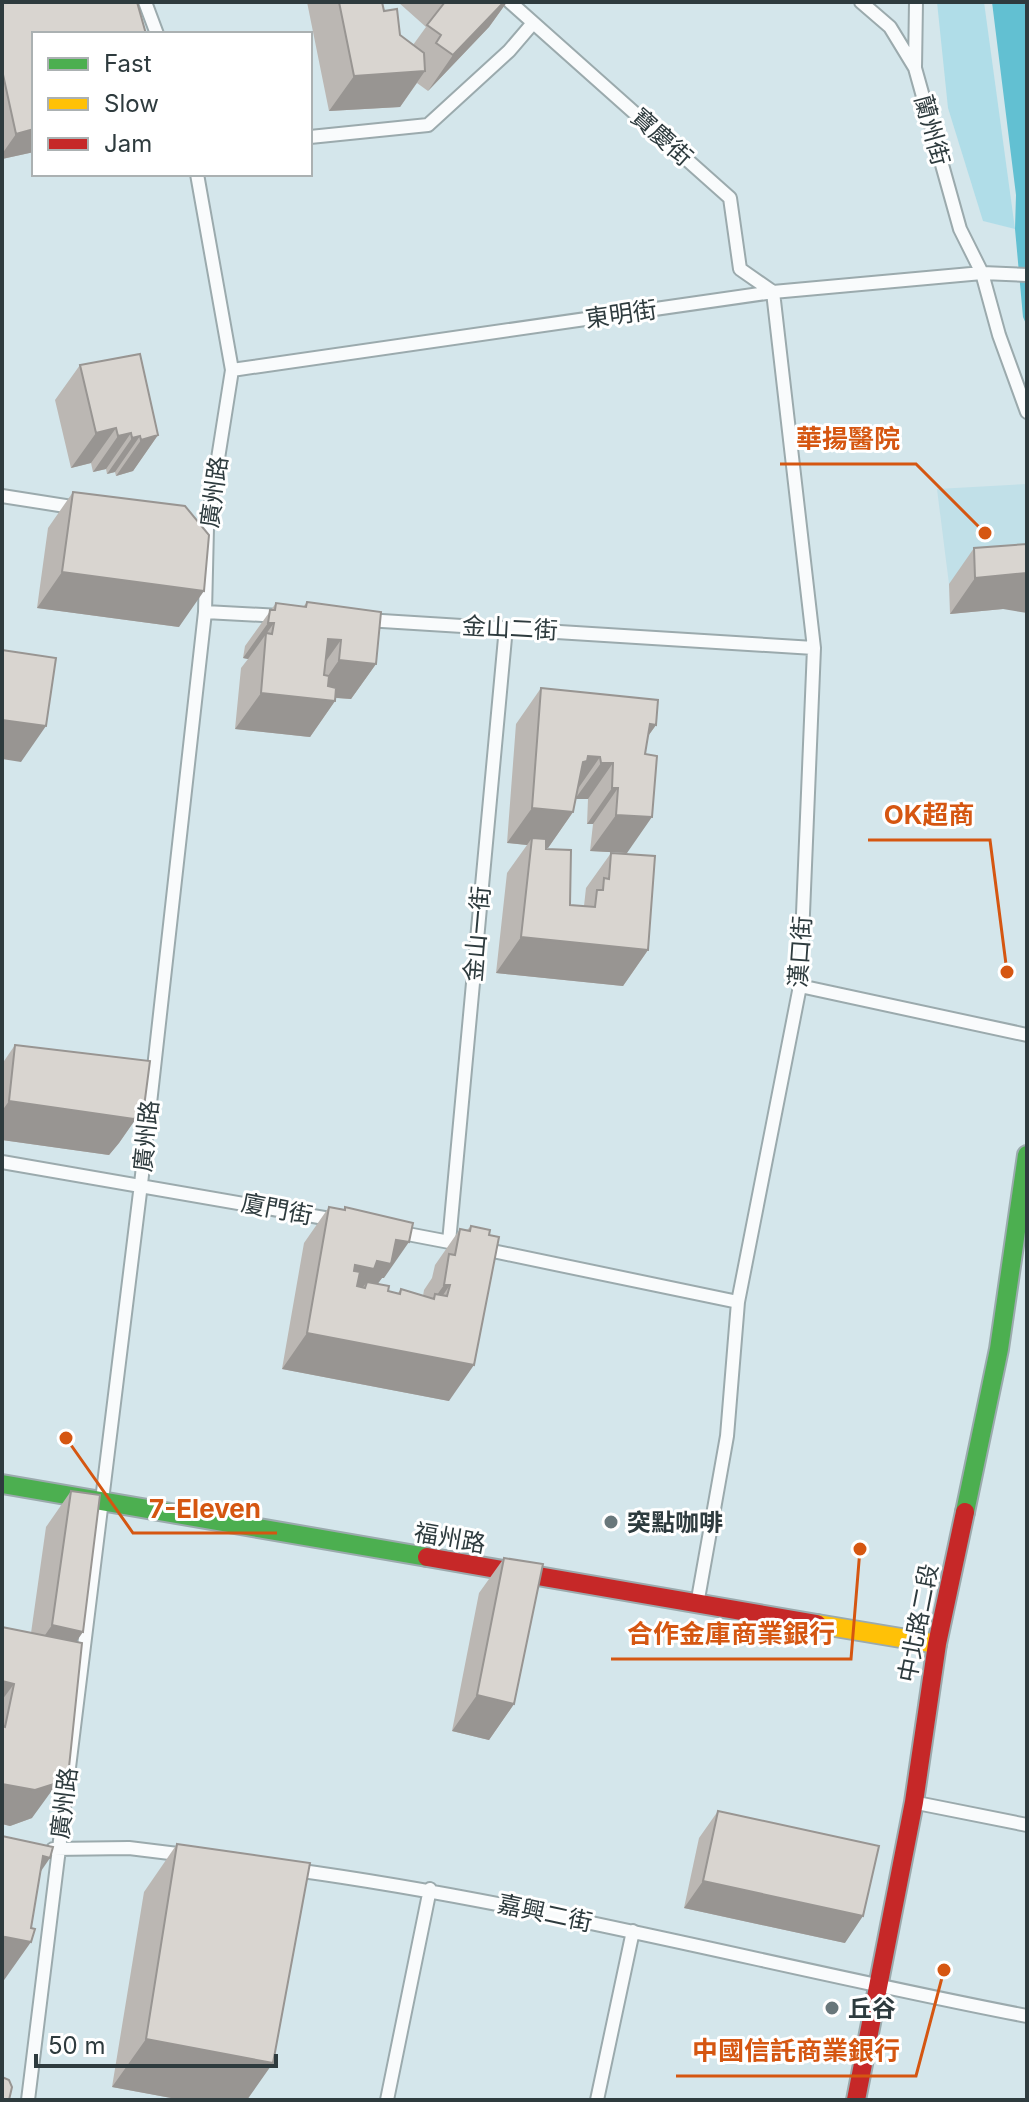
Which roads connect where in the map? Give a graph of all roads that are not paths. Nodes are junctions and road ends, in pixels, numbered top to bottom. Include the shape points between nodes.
1 (145, 2) edge
2 (510, 2) edge
3 (861, 2) edge
4 (916, 2) edge
5 (533, 23) junction
6 (156, 32) edge
7 (915, 68) junction
8 (312, 137) edge
9 (197, 176) edge
10 (982, 273) junction
11 (1027, 275) edge
12 (773, 292) junction
13 (232, 370) junction
14 (1027, 412) edge
15 (2, 496) edge
16 (97, 511) edge
17 (191, 525) edge
18 (207, 528) junction
19 (205, 612) junction
20 (300, 617) edge
21 (347, 619) edge
22 (506, 627) junction
23 (814, 648) junction
24 (800, 986) junction
25 (1027, 1035) edge
26 (1027, 1155) edge
27 (2, 1162) edge
28 (141, 1184) junction
29 (356, 1224) edge
30 (1020, 1229) edge
31 (387, 1230) edge
32 (449, 1242) junction
33 (738, 1302) junction
34 (2, 1484) edge
35 (102, 1502) junction
36 (696, 1606) junction
37 (937, 1644) junction
38 (914, 1802) junction
39 (1027, 1825) edge
40 (51, 1849) junction
41 (193, 1856) edge
42 (288, 1869) edge
43 (430, 1889) junction
44 (633, 1931) junction
45 (876, 1987) junction
46 (1027, 2016) edge
47 (28, 2100) edge
48 (387, 2100) edge
49 (597, 2100) edge
50 (856, 2100) edge

1 - 6 lane
2 - 5 lane, 寶慶街
3 - 7 lane, 蘭州街 via 890,27
4 - 7 lane
5 - 8 lane via 428,125
5 - 12 lane, 寶慶街 via 730,198 740,269
7 - 10 lane, 蘭州街 via 960,229
9 - 13 lane, 廣州路
10 - 11 lane, 東明街
10 - 12 lane, 東明街
10 - 14 lane, 蘭州街
12 - 13 lane, 東明街
12 - 23 lane, 漢口街
13 - 18 lane, 廣州路
15 - 16 lane
17 - 18 lane
18 - 19 lane, 廣州路
19 - 20 lane
19 - 28 lane, 廣州路
21 - 22 lane, 金山二街
22 - 23 lane, 金山二街
22 - 32 lane, 金山一街
23 - 24 lane, 漢口街
24 - 25 lane
24 - 33 lane, 漢口街
26 - 30 street, 中北路二段
27 - 28 lane, 廈門街
28 - 29 lane, 廈門街
28 - 35 lane, 廣州路
30 - 37 street, 中北路二段
31 - 32 lane
32 - 33 lane
33 - 36 lane, 漢口街 via 727,1436
34 - 35 street, 福州路
35 - 36 street, 福州路
35 - 40 lane, 廣州路
36 - 37 street, 福州路
37 - 38 street, 中北路二段
38 - 39 lane
38 - 45 street, 中北路二段
40 - 41 lane via 129,1848
40 - 47 lane, 廣州路
42 - 43 lane, 嘉興二街
43 - 44 lane, 嘉興二街
43 - 48 lane
44 - 45 lane, 嘉興二街
44 - 49 lane
45 - 46 lane, 嘉興二街
45 - 50 street, 中北路二段

